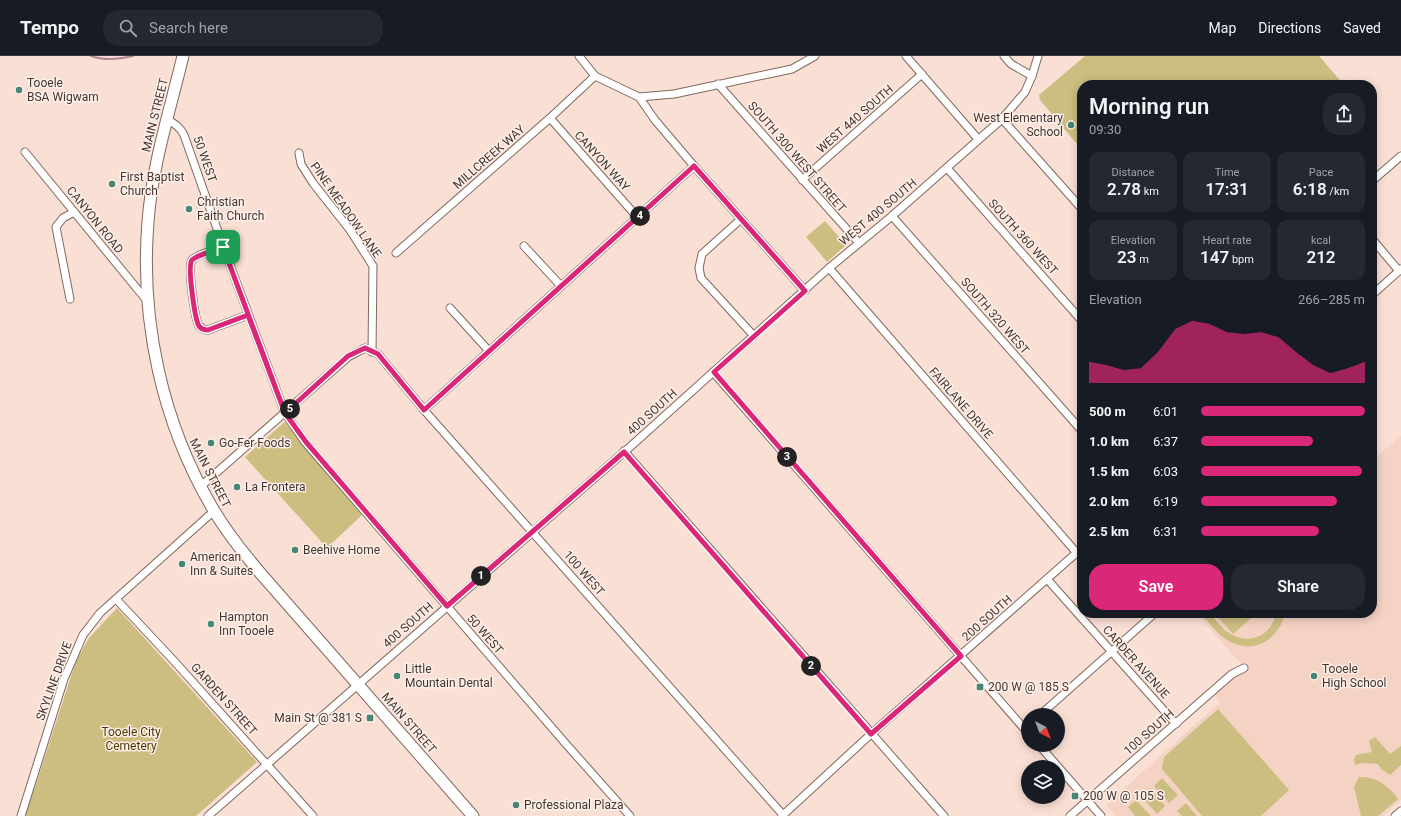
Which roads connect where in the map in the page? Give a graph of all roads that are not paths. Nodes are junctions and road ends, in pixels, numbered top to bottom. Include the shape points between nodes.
1 (183, 56) edge
2 (579, 56) edge
3 (815, 56) edge
4 (906, 56) edge
5 (1004, 56) edge
6 (1038, 56) edge
7 (922, 74) junction
8 (595, 76) junction
9 (1032, 76) junction
10 (718, 84) junction
11 (639, 97) junction
12 (550, 118) junction
13 (1002, 119) junction
14 (168, 120) junction
15 (978, 139) junction
16 (25, 152) dead end
17 (299, 153) dead end
18 (1401, 156) edge
19 (694, 166) junction
20 (947, 168) junction
21 (1377, 177) edge
22 (802, 180) junction
23 (1077, 203) edge
24 (74, 212) junction
25 (892, 216) junction
26 (638, 218) junction
27 (741, 219) junction
28 (859, 243) junction
29 (1377, 245) edge
30 (524, 246) dead end
31 (223, 247) junction
32 (396, 253) dead end
33 (829, 268) junction
34 (1400, 270) edge
35 (561, 286) junction
36 (805, 291) junction
37 (1377, 291) edge
38 (70, 299) dead end
39 (148, 302) junction
40 (450, 308) dead end
41 (248, 315) junction
42 (1077, 315) edge
43 (754, 336) junction
44 (489, 351) junction
45 (372, 352) junction
46 (714, 372) junction
47 (424, 410) junction
48 (285, 413) junction
49 (1077, 425) edge
50 (624, 452) junction
51 (200, 487) junction
52 (214, 511) junction
53 (533, 532) junction
54 (1077, 548) edge
55 (1077, 552) edge
56 (1047, 579) junction
57 (116, 599) junction
58 (447, 606) junction
59 (1077, 613) edge
60 (1081, 618) edge
61 (1148, 618) edge
62 (1110, 651) junction
63 (961, 656) junction
64 (1244, 668) dead end
65 (358, 684) junction
66 (1048, 708) edge
67 (1021, 722) edge
68 (1176, 724) junction
69 (871, 734) junction
70 (1045, 752) edge
71 (268, 764) junction
72 (1087, 800) junction
73 (1401, 811) edge
74 (21, 816) edge
75 (208, 816) edge
76 (313, 816) edge
77 (473, 816) edge
78 (630, 816) edge
79 (783, 816) edge
80 (944, 816) edge
81 (1070, 816) edge
82 (1101, 816) edge
83 (1395, 816) edge

1 - 14 highway, MAIN STREET
2 - 8 street
3 - 10 street via 792,69
4 - 7 street
5 - 9 street via 1011,64
6 - 9 street, WEST 400 SOUTH
7 - 15 street
7 - 22 street, WEST 440 SOUTH
8 - 11 street
8 - 12 street, MILLCREEK WAY
9 - 13 street, WEST 400 SOUTH via 1026,92
10 - 11 street via 674,94
10 - 22 street, SOUTH 300 WEST STREET
11 - 19 street
12 - 26 street, CANYON WAY
12 - 32 street, MILLCREEK WAY
13 - 15 street, WEST 400 SOUTH
13 - 23 street
14 - 31 street, 50 WEST via 177,125 184,135
14 - 39 highway, MAIN STREET via 148,220
15 - 20 street, WEST 400 SOUTH
16 - 24 street, CANYON ROAD
17 - 45 street, PINE MEADOW LANE via 313,183 350,230 373,266
18 - 21 street
19 - 26 street
19 - 27 street
20 - 25 street, WEST 400 SOUTH
20 - 42 street, SOUTH 360 WEST
22 - 28 street, SOUTH 300 WEST STREET
24 - 38 street via 63,218 56,227
24 - 39 street, CANYON ROAD
25 - 28 street, WEST 400 SOUTH
25 - 49 street, SOUTH 320 WEST
26 - 35 street
27 - 36 street
27 - 43 street via 702,254 699,268 702,278
28 - 33 street, WEST 400 SOUTH
29 - 34 street
30 - 35 street
31 - 41 street, 50 WEST
31 - 41 street via 195,258 190,263 199,326 208,330
33 - 36 street, WEST 400 SOUTH
33 - 54 street, FAIRLANE DRIVE
34 - 37 street
35 - 44 street
36 - 43 street, WEST 400 SOUTH
39 - 51 highway, MAIN STREET via 165,397 177,435
40 - 44 street
41 - 48 street, 50 WEST
43 - 46 street, WEST 400 SOUTH
44 - 47 street
45 - 47 street, 100 WEST via 378,354
45 - 48 street, 100 WEST via 365,348 348,356
46 - 50 street, 400 SOUTH
46 - 63 street
47 - 53 street, 100 WEST
48 - 51 street
48 - 58 street, 50 WEST via 306,442
50 - 53 street, 400 SOUTH
50 - 69 street
51 - 52 highway, MAIN STREET
52 - 57 street, SKYLINE DRIVE
52 - 65 highway, MAIN STREET via 259,571
53 - 58 street, 400 SOUTH
53 - 79 street, 100 WEST
55 - 56 street, 200 SOUTH
56 - 59 street, CARDER AVENUE
56 - 63 street, 200 SOUTH
57 - 71 street, GARDEN STREET
57 - 74 street, SKYLINE DRIVE via 100,613 83,635 71,661
58 - 65 street, 400 SOUTH
58 - 78 street, 50 WEST
60 - 62 street, CARDER AVENUE
61 - 62 street
62 - 66 street
62 - 68 street, CARDER AVENUE
63 - 67 street
63 - 69 street, 200 SOUTH
64 - 68 street, 100 SOUTH via 1232,674
65 - 71 street, 400 SOUTH
65 - 77 highway, MAIN STREET
68 - 72 street, 100 SOUTH
69 - 79 street, 200 SOUTH
69 - 80 street
70 - 72 street
71 - 75 street, 400 SOUTH
71 - 76 street, GARDEN STREET
72 - 81 street, 100 SOUTH
72 - 82 street
73 - 83 street

